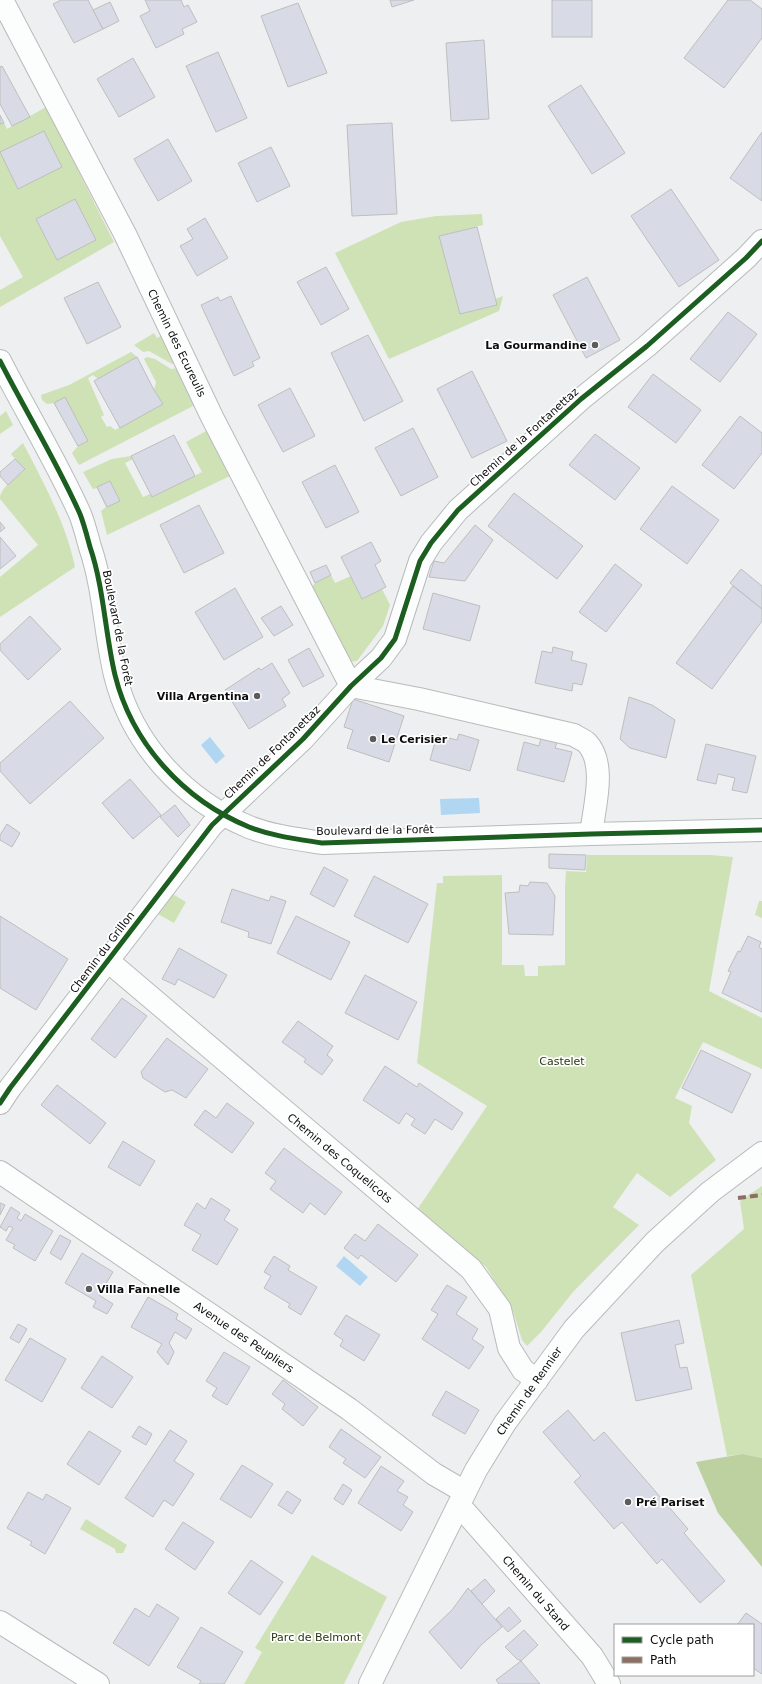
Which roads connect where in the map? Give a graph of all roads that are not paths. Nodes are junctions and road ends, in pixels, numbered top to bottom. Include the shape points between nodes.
1 (2, 0) edge
2 (762, 241) edge
3 (0, 361) edge
4 (351, 686) junction
5 (222, 815) junction
6 (762, 830) edge
7 (591, 834) junction
8 (108, 961) junction
9 (0, 1103) edge
10 (762, 1153) edge
11 (0, 1172) edge
12 (537, 1380) junction
13 (462, 1499) junction
14 (0, 1622) edge
15 (98, 1684) edge
16 (370, 1684) edge
17 (609, 1684) edge

1 - 4 street, Chemin des Ecureuils via 125,234 212,417
2 - 4 street, Chemin de la Fontanettaz via 653,341 581,399 470,498 431,543 420,561 395,639 381,658
3 - 5 street, Boulevard de la Forêt via 80,514 100,582 115,674 131,720 143,740 176,781
4 - 5 street, Chemin de Fontanettaz via 303,739
4 - 7 street via 574,735 587,742 596,756 599,772
5 - 7 street, Boulevard de la Forêt via 280,836 322,842
5 - 8 street, Chemin du Grillon via 155,897
6 - 7 street, Boulevard de la Forêt
8 - 9 street, Chemin du Grillon
8 - 12 street, Chemin des Coquelicots via 471,1269 500,1309 509,1348 523,1370
10 - 12 street, Chemin de Rennier via 710,1192 655,1242 574,1329
11 - 13 street, Avenue des Peupliers via 349,1409 434,1474
12 - 13 street, Chemin de Rennier via 505,1423 476,1470
13 - 16 street, Chemin de Rennier
13 - 17 street, Chemin du Stand via 592,1656
14 - 15 street

